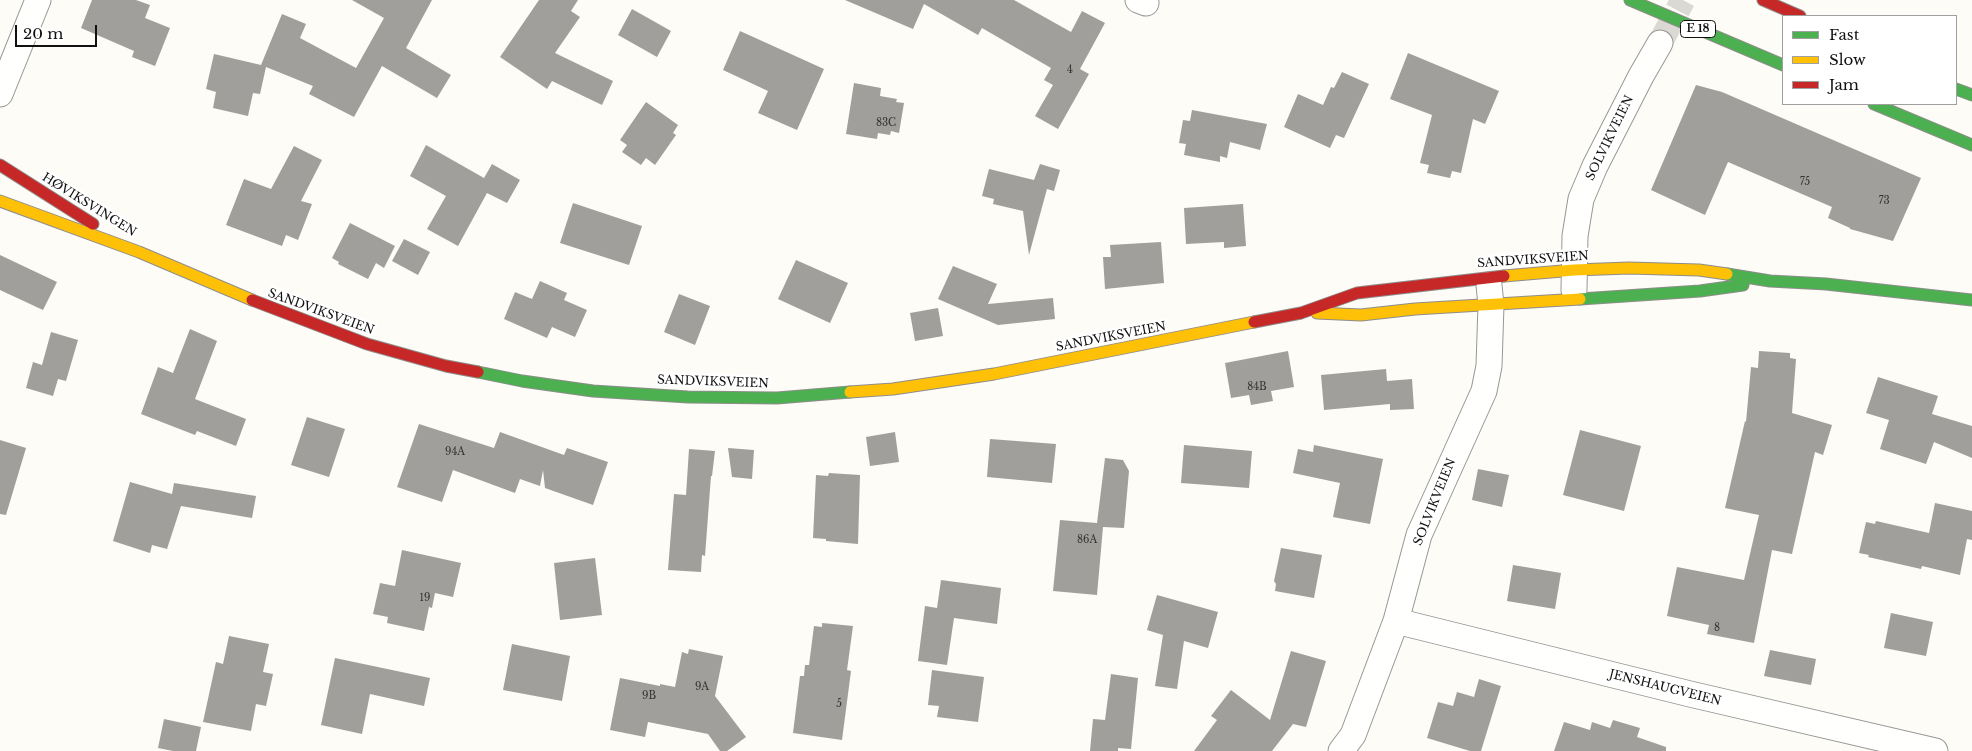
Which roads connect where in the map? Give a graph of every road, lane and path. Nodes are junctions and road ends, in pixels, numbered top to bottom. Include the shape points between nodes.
1 (38, 0) edge
2 (1630, 0) edge
3 (1764, 0) edge
4 (1796, 14) edge
5 (1660, 43) tunnel mouth
6 (1782, 65) edge
7 (1957, 89) edge
8 (0, 94) edge
9 (1972, 95) edge
10 (1876, 105) edge
11 (1972, 145) edge
12 (0, 165) edge
13 (0, 201) edge
14 (139, 252) junction
15 (1574, 270) junction
16 (1488, 277) junction
17 (1770, 281) junction
18 (1574, 298) junction
19 (1972, 300) edge
20 (1491, 305) junction
21 (1301, 313) junction
22 (1396, 621) junction
23 (1341, 751) edge
24 (1935, 751) edge

1 - 8 street
2 - 6 main road, E 18
3 - 4 main road
5 - 15 street, SOLVIKVEIEN via 1640,76 1581,199
7 - 9 main road
10 - 11 main road
12 - 14 main road, HØVIKSVINGEN
13 - 14 main road, HØVIKSVINGEN
14 - 21 main road, SANDVIKSVEIEN via 274,310 367,344 446,366 593,391 688,397 776,398 893,389 994,374
15 - 16 main road, SANDVIKSVEIEN
15 - 17 main road, SANDVIKSVEIEN via 1699,270
15 - 18 street, SOLVIKVEIEN
16 - 20 street, SOLVIKVEIEN
16 - 21 main road, SANDVIKSVEIEN via 1357,293
17 - 18 main road, SANDVIKSVEIEN via 1700,291
17 - 19 main road, SANDVIKSVEIEN
18 - 20 main road, SANDVIKSVEIEN
20 - 21 main road, SANDVIKSVEIEN via 1361,315
20 - 22 street, SOLVIKVEIEN via 1489,366 1484,391 1419,535
22 - 23 street, SOLVIKVEIEN via 1353,735
22 - 24 street, JENSHAUGVEIEN

